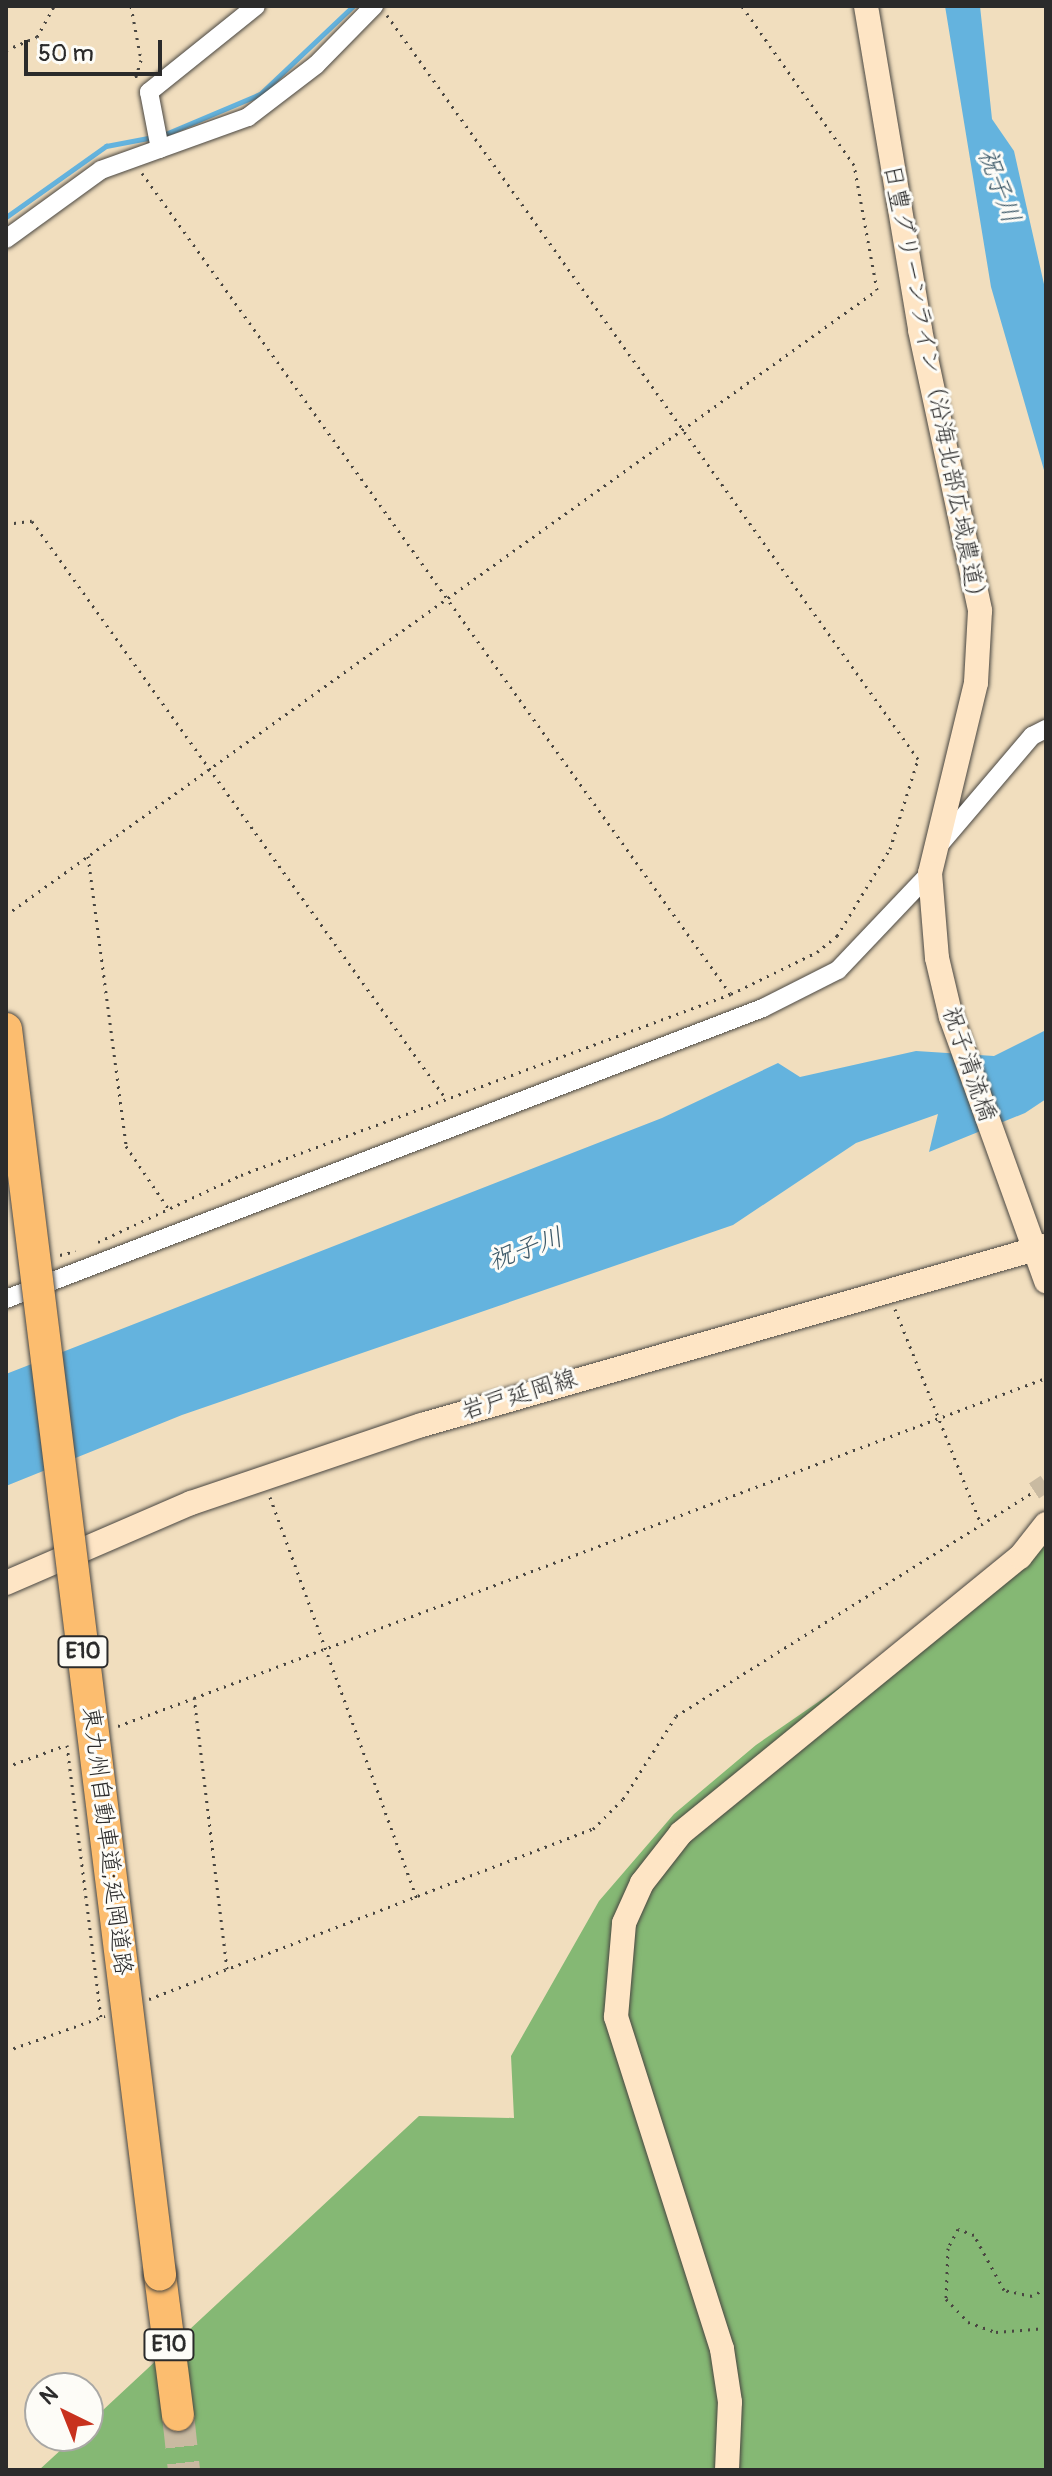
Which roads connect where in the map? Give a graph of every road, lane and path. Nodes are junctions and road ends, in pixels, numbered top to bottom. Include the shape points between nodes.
1 (54, 6) edge
2 (131, 6) edge
3 (376, 6) edge
4 (742, 6) edge
5 (866, 6) edge
6 (248, 9) edge
7 (6, 50) edge
8 (133, 88) dead end
9 (157, 139) junction
10 (130, 157) junction
11 (6, 239) edge
12 (684, 429) junction
13 (6, 524) edge
14 (447, 599) junction
15 (1046, 729) edge
16 (209, 769) junction
17 (88, 856) junction
18 (933, 862) junction
19 (930, 909) joint
20 (6, 915) edge
21 (731, 994) junction
22 (6, 1029) edge
23 (444, 1096) junction
24 (168, 1208) junction
25 (1040, 1248) edge
26 (54, 1256) dead end
27 (1046, 1281) edge
28 (887, 1291) junction
29 (6, 1299) edge
30 (1046, 1378) edge
31 (941, 1418) junction
32 (262, 1478) junction
33 (1034, 1491) tunnel mouth
34 (980, 1522) junction
35 (1046, 1524) edge
36 (6, 1583) edge
37 (324, 1649) junction
38 (67, 1745) dead end
39 (417, 1899) junction
40 (227, 1969) junction
41 (143, 2001) dead end
42 (115, 2012) dead end
43 (101, 2017) junction
44 (6, 2051) edge
45 (1046, 2288) edge
46 (1046, 2328) edge
47 (178, 2415) tunnel mouth
48 (727, 2470) edge

1 - 7 path via 37,37
2 - 8 path via 141,60
3 - 9 street via 277,98 207,137
3 - 12 path
4 - 12 path via 854,165 877,290
5 - 18 street, 日豊グリーンライン（沿海北部広域農道） via 920,330 980,611 976,683
6 - 9 street via 149,92
9 - 10 street
10 - 11 street via 66,190
10 - 14 path
12 - 14 path
12 - 21 path via 918,759 898,833 837,936
13 - 16 path via 32,521
14 - 16 path
14 - 21 path
15 - 18 street via 1032,736
16 - 17 path
16 - 23 path
17 - 20 path
17 - 24 path via 126,1146
18 - 19 street, 日豊グリーンライン（沿海北部広域農道）
18 - 29 street via 838,970 792,995
19 - 25 street, 祝子清流橋 via 951,1017 1022,1215
21 - 23 path
22 - 47 highway, 東九州自動車道;延岡道路 / E10, bridge
23 - 24 path
24 - 26 path
25 - 27 street
25 - 28 street, 岩戸延岡線
28 - 31 path
28 - 32 street, 岩戸延岡線 via 559,1380
30 - 31 path
31 - 34 path
31 - 37 path
32 - 36 street, 岩戸延岡線
32 - 37 path
33 - 34 path
34 - 39 path via 748,1677 676,1716 623,1799 593,1829
35 - 48 street via 1020,1557 681,1833 642,1883 624,1923 616,2017 722,2349 730,2402
37 - 39 path
37 - 40 path via 194,1698
38 - 43 path
39 - 40 path
40 - 41 path
42 - 43 path
43 - 44 path
45 - 46 path via 1032,2296 1004,2290 974,2235 958,2229 948,2248 946,2299 968,2322 996,2332

